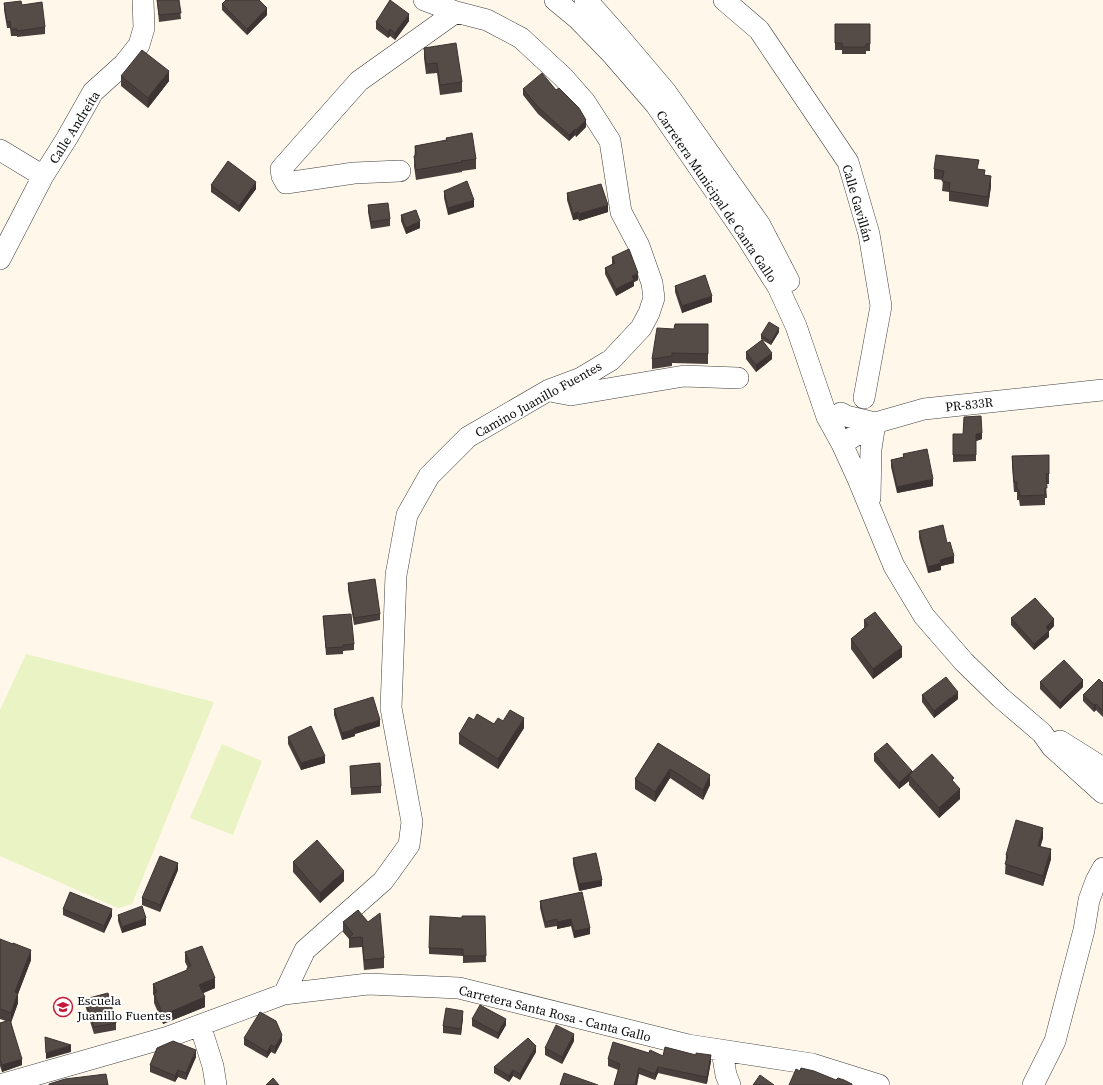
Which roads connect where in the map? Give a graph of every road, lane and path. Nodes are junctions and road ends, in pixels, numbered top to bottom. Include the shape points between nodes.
1 (143, 0) edge
2 (424, 0) edge
3 (555, 0) edge
4 (585, 0) edge
5 (724, 0) edge
6 (456, 12) junction
7 (0, 150) edge
8 (400, 171) dead end
9 (42, 176) junction
10 (0, 259) edge
11 (738, 378) dead end
12 (549, 390) junction
13 (1103, 390) edge
14 (864, 398) dead end
15 (841, 413) junction
16 (875, 423) junction
17 (842, 444) junction
18 (870, 507) junction
19 (1042, 733) junction
20 (1100, 767) edge
21 (1103, 793) edge
22 (1103, 868) edge
23 (1103, 895) edge
24 (1084, 930) junction
25 (284, 994) junction
26 (200, 1025) junction
27 (722, 1051) junction
28 (0, 1085) edge
29 (216, 1085) edge
30 (730, 1085) edge
31 (879, 1085) edge
32 (1033, 1085) edge

1 - 9 street, Calle Andreíta via 144,28 139,45 124,64 93,92
2 - 6 street, Camino Juanillo Fuentes
3 - 17 street, Carretera Municipal de Canta Gallo via 578,19 611,53 656,105 746,236 778,287 796,326 827,417
4 - 15 street, Carretera Municipal de Canta Gallo via 666,92 760,225 807,316
5 - 14 street, Calle Gavillán via 759,30 848,162 869,234 881,306
6 - 8 street via 359,81 281,169 286,183 354,173
6 - 12 street, Camino Juanillo Fuentes via 488,20 521,38 563,77 585,102 610,141 621,212 639,246 652,283 654,298 644,323 611,360 581,378
7 - 9 street
9 - 10 street, Calle Andreíta
11 - 12 street via 684,376 571,395
12 - 25 street, Camino Juanillo Fuentes via 468,437 429,476 407,515 396,575 390,708 412,822 409,845 383,880 305,950
13 - 16 street, PR-833R / PR-833R via 924,409
15 - 16 street, PR-833R
15 - 17 street, Carretera Municipal de Canta Gallo
16 - 17 street, PR-833R / PR-833R
16 - 18 street via 871,450
17 - 18 street, Carretera Municipal de Canta Gallo
18 - 19 street, Carretera Municipal de Canta Gallo via 894,566 924,616 1000,698
19 - 20 street, Carretera Municipal de Canta Gallo via 1062,742
19 - 21 street, Carretera Municipal de Canta Gallo via 1052,747
22 - 24 street via 1089,900
23 - 24 street
24 - 32 street via 1055,1041
25 - 26 street, Carretera Santa Rosa - Canta Gallo
25 - 27 street, Carretera Santa Rosa - Canta Gallo via 368,984 459,988 688,1045
26 - 28 street, Carretera Santa Rosa - Canta Gallo via 168,1037
26 - 29 street
27 - 30 street
27 - 31 street, Carretera Santa Rosa - Canta Gallo via 812,1064

